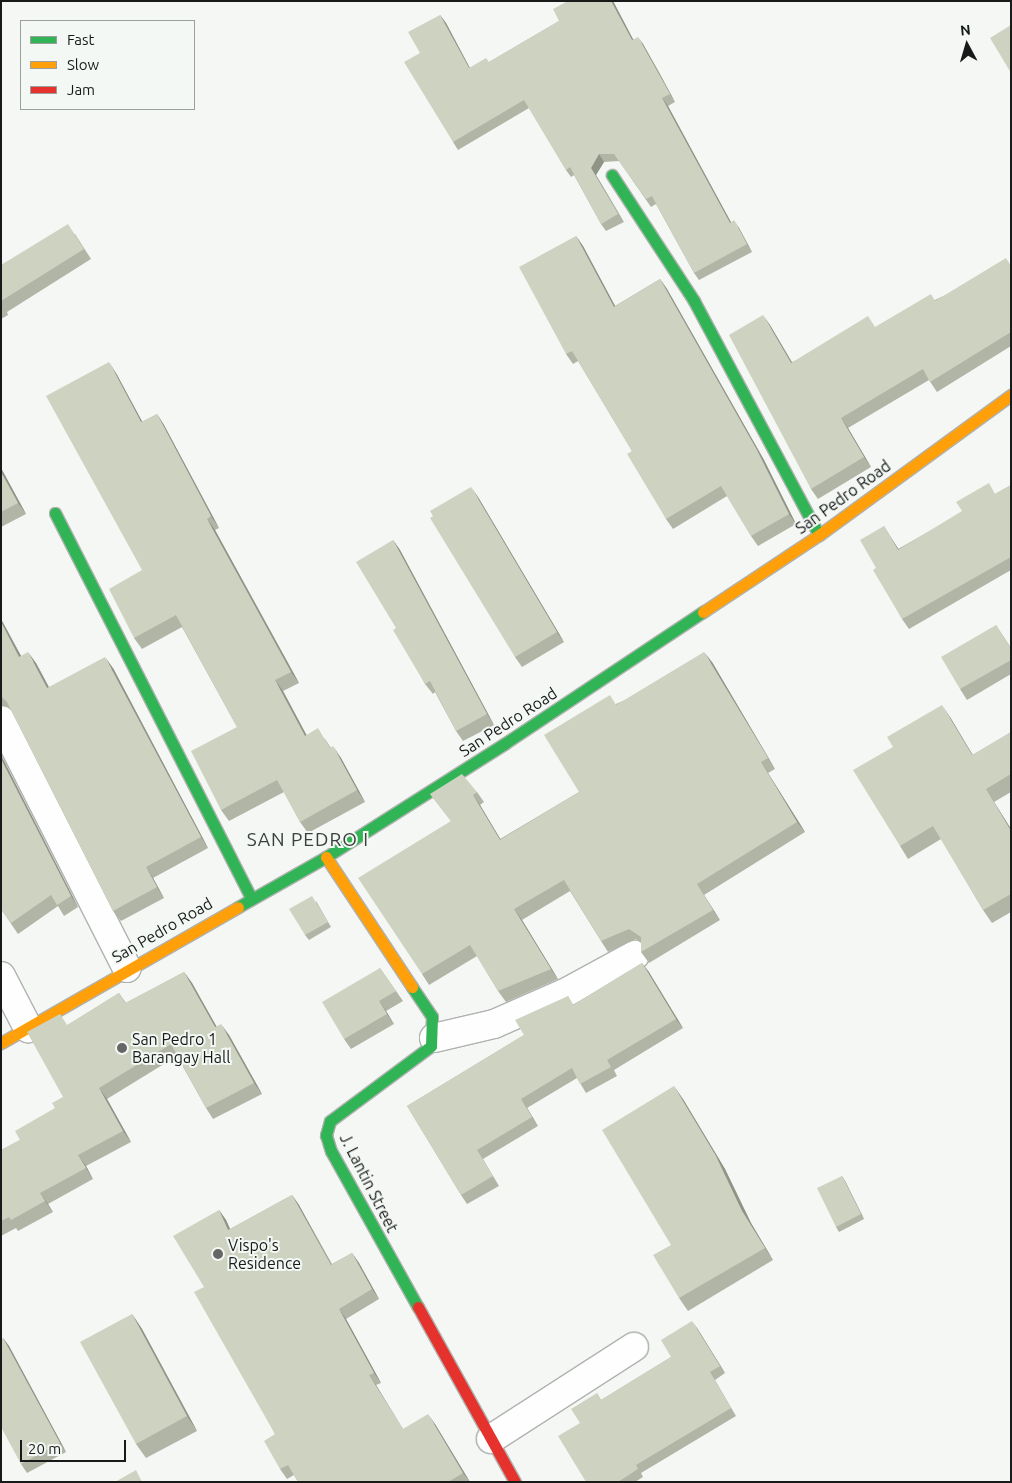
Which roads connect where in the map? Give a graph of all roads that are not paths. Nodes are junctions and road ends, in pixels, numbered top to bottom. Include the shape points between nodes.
1 (612, 176) dead end
2 (1011, 395) edge
3 (55, 513) dead end
4 (819, 535) junction
5 (1, 720) edge
6 (326, 858) junction
7 (251, 898) junction
8 (635, 956) dead end
9 (127, 968) junction
10 (1, 976) edge
11 (28, 1028) junction
12 (434, 1038) junction
13 (1, 1043) edge
14 (634, 1347) dead end
15 (491, 1439) junction
16 (515, 1482) edge

1 - 4 street via 694,302 778,452
2 - 4 street, San Pedro Road
3 - 7 street
4 - 6 street, San Pedro Road
5 - 9 street
6 - 7 street, San Pedro Road
6 - 12 street via 432,1018
7 - 9 street, San Pedro Road
8 - 12 street via 565,993 494,1024
9 - 11 street, San Pedro Road
10 - 11 street
11 - 13 street, San Pedro Road
12 - 15 street, J. Lantin Street via 425,1052 330,1121 326,1136 331,1151
14 - 15 street
15 - 16 street, J. Lantin Street

